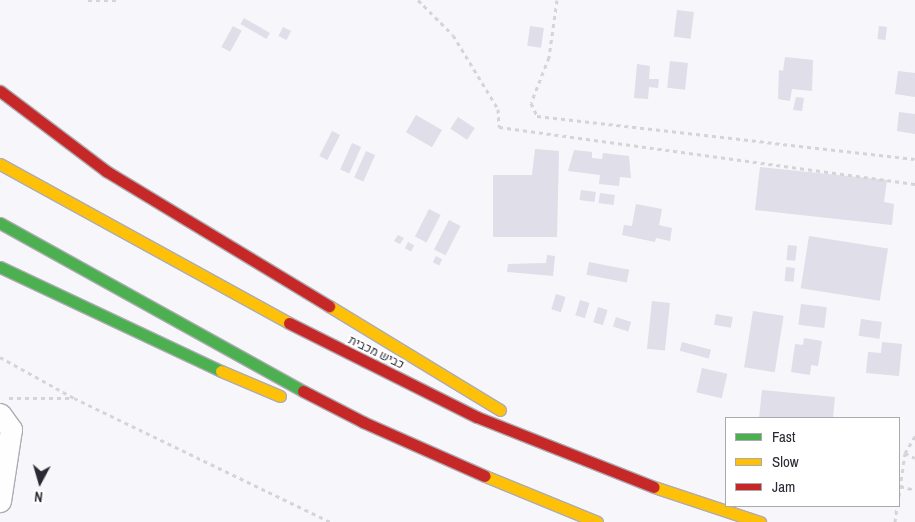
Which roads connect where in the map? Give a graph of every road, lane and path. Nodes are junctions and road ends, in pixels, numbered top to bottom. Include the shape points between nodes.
1 (88, 0) edge
2 (118, 0) edge
3 (418, 0) edge
4 (557, 0) edge
5 (0, 91) edge
6 (915, 159) edge
7 (0, 164) edge
8 (915, 184) edge
9 (0, 223) edge
10 (0, 267) edge
11 (0, 357) edge
12 (0, 398) edge
13 (74, 398) junction
14 (0, 414) edge
15 (915, 436) edge
16 (906, 453) junction
17 (915, 458) edge
18 (582, 460) junction
19 (477, 474) junction
20 (900, 486) joint
21 (915, 490) edge
22 (0, 501) edge
23 (897, 507) edge
24 (331, 522) edge
25 (597, 522) edge
26 (760, 522) edge
27 (895, 522) edge

1 - 2 path
3 - 8 path via 453,35 498,109 499,127
4 - 6 path via 549,57 531,103 537,116
5 - 18 highway via 106,171
7 - 18 highway, כביש מכבית via 330,345 477,417
9 - 19 highway via 205,339 337,408
10 - 19 highway via 172,350
11 - 13 path
12 - 13 path
13 - 24 path
14 - 22 street via 11,429
15 - 16 path
16 - 17 path
16 - 20 path
18 - 26 highway, כביש מכבית
19 - 25 highway
20 - 21 path
23 - 27 path

